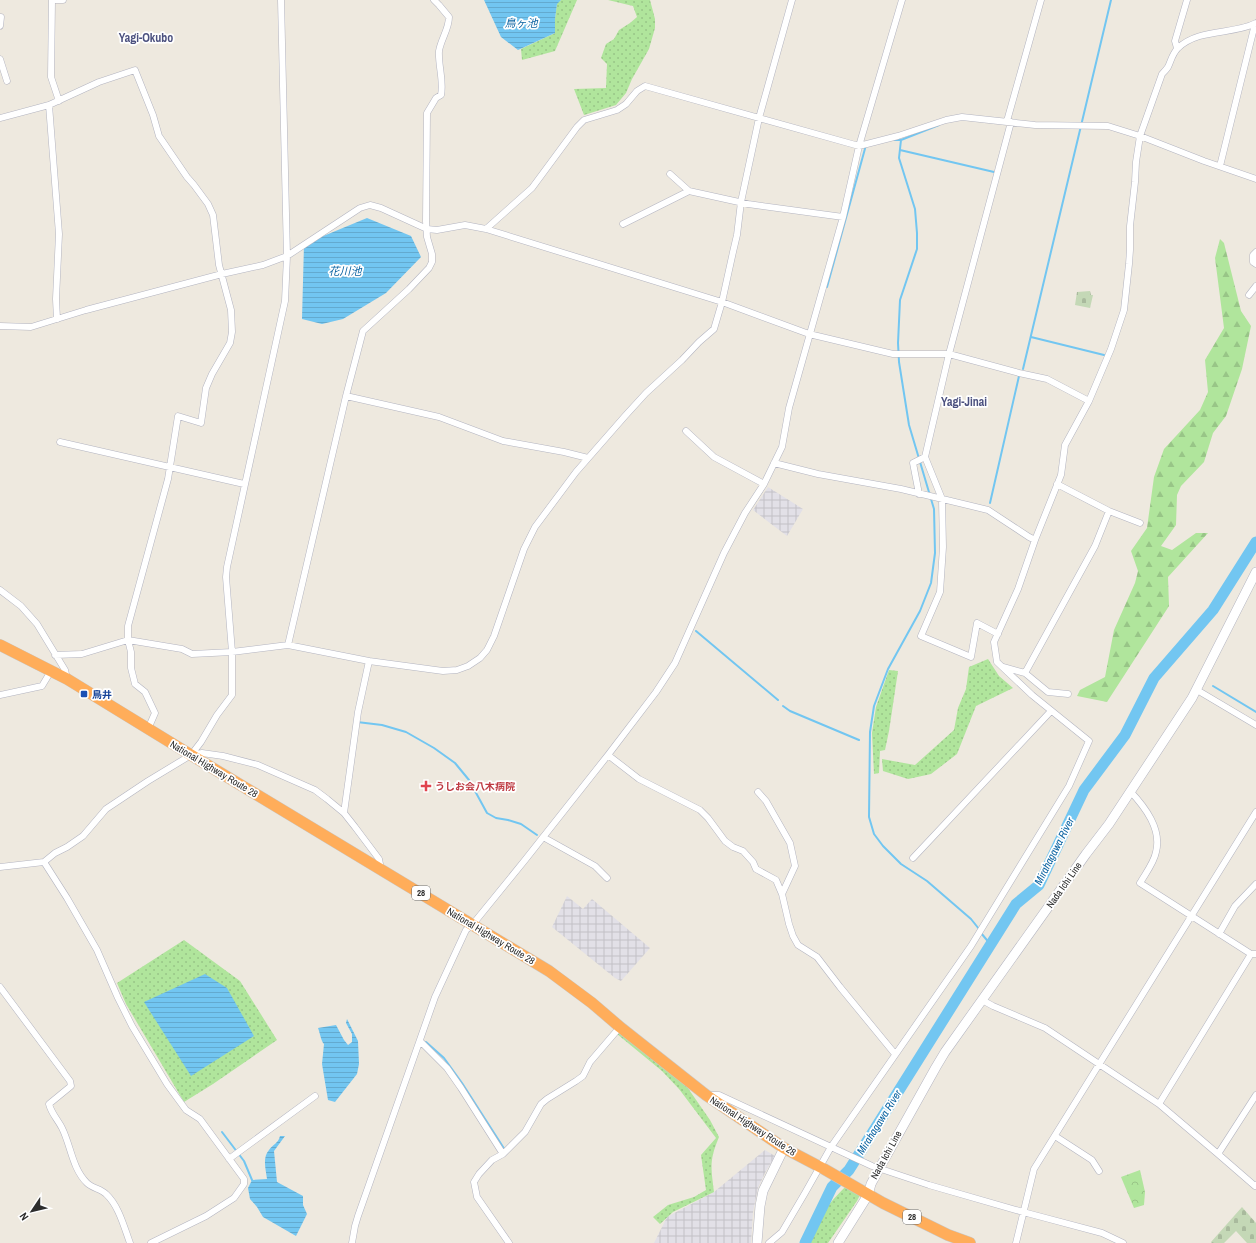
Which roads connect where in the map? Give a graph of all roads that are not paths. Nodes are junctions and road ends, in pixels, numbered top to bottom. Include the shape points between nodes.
1 (52, 0) edge
2 (63, 0) edge
3 (281, 0) edge
4 (434, 0) edge
5 (792, 0) edge
6 (902, 0) edge
7 (1041, 0) edge
8 (1187, 0) edge
9 (0, 17) edge
10 (1256, 24) edge
11 (0, 26) edge
12 (1254, 32) edge
13 (1177, 48) junction
14 (0, 59) edge
15 (7, 81) dead end
16 (59, 101) junction
17 (49, 105) junction
18 (0, 118) edge
19 (759, 118) junction
20 (1009, 122) junction
21 (1140, 136) junction
22 (859, 146) junction
23 (1220, 166) junction
24 (670, 174) dead end
25 (1256, 179) edge
26 (690, 191) junction
27 (741, 202) junction
28 (843, 217) junction
29 (623, 224) dead end
30 (427, 229) junction
31 (486, 229) junction
32 (1256, 252) edge
33 (287, 256) junction
34 (1256, 264) edge
35 (222, 274) junction
36 (1256, 286) edge
37 (1249, 295) dead end
38 (722, 302) junction
39 (57, 319) junction
40 (0, 326) edge
41 (809, 334) junction
42 (949, 354) junction
43 (346, 396) junction
44 (1089, 401) junction
45 (686, 431) dead end
46 (60, 442) dead end
47 (925, 457) junction
48 (588, 458) junction
49 (774, 463) junction
50 (171, 467) junction
51 (244, 484) junction
52 (764, 484) junction
53 (1057, 484) junction
54 (921, 494) junction
55 (941, 498) junction
56 (1109, 511) junction
57 (1140, 523) dead end
58 (1035, 540) junction
59 (1256, 572) edge
60 (0, 590) edge
61 (998, 634) junction
62 (128, 640) junction
63 (0, 645) edge
64 (288, 645) junction
65 (232, 652) junction
66 (55, 655) junction
67 (369, 661) junction
68 (1002, 666) junction
69 (52, 671) junction
70 (1025, 672) junction
71 (67, 679) junction
72 (1196, 690) junction
73 (1068, 694) dead end
74 (0, 696) edge
75 (1051, 711) junction
76 (1256, 725) edge
77 (148, 729) junction
78 (191, 755) junction
79 (608, 755) junction
80 (1130, 790) junction
81 (758, 792) dead end
82 (1256, 812) edge
83 (344, 813) junction
84 (543, 837) junction
85 (913, 858) dead end
86 (44, 862) junction
87 (0, 868) edge
88 (381, 869) junction
89 (607, 878) dead end
90 (1256, 884) edge
91 (782, 894) junction
92 (1191, 916) junction
93 (473, 924) junction
94 (1219, 934) junction
95 (1253, 954) edge
96 (0, 987) edge
97 (982, 1000) junction
98 (620, 1027) junction
99 (420, 1041) junction
100 (895, 1054) junction
101 (1099, 1064) junction
102 (706, 1095) junction
103 (1256, 1095) edge
104 (315, 1096) dead end
105 (1159, 1104) junction
106 (1055, 1136) junction
107 (784, 1148) junction
108 (833, 1148) junction
109 (503, 1154) junction
110 (1218, 1154) junction
111 (229, 1159) junction
112 (822, 1168) junction
113 (875, 1168) junction
114 (1099, 1171) dead end
115 (1256, 1185) edge
116 (868, 1195) junction
117 (1023, 1212) junction
118 (130, 1243) edge
119 (152, 1243) edge
120 (352, 1243) edge
121 (509, 1243) edge
122 (757, 1243) edge
123 (769, 1243) edge
124 (838, 1243) edge
125 (970, 1243) edge
126 (1016, 1243) edge
127 (1122, 1243) edge

1 - 2 street
1 - 16 street via 51,77
3 - 33 street
4 - 30 street via 449,17 449,24 440,49 441,95 436,98 427,113
5 - 19 street
6 - 22 street
7 - 20 street
8 - 13 street via 1176,40
9 - 11 street
10 - 12 street
10 - 13 street via 1211,33
12 - 23 street
13 - 21 street via 1162,74
14 - 15 street
16 - 17 street
16 - 35 street via 99,82 135,70 159,136 208,204 213,215
17 - 18 street
17 - 39 street via 59,234
19 - 22 street
19 - 27 street
19 - 31 street via 645,86 617,110 584,120 532,188
20 - 21 street via 1108,126
20 - 22 street via 962,117
20 - 42 street
21 - 23 street
21 - 44 street via 1124,310
22 - 28 street
23 - 25 street
24 - 26 street
26 - 27 street
26 - 29 street
27 - 28 street
27 - 38 street
28 - 41 street
30 - 31 street via 437,230 465,225
30 - 33 street via 370,205 360,208
30 - 43 street via 432,262 409,289 363,331
31 - 38 street
32 - 34 street via 1253,255 1253,262
33 - 35 street via 263,265
33 - 51 street via 285,301
35 - 39 street
35 - 50 street via 231,310 230,343 206,388 201,423 178,416
36 - 37 street
38 - 41 street
38 - 48 street via 714,329 642,397
39 - 40 street via 31,327
41 - 42 street via 893,354
41 - 49 street via 789,408 782,447
42 - 44 street via 1047,379
42 - 47 street
43 - 48 street via 439,418 503,441
43 - 64 street
44 - 53 street via 1065,445 1061,475
45 - 52 street via 714,457
46 - 50 street
47 - 54 street via 913,463
47 - 55 street
48 - 67 street via 535,527 524,549 494,636 480,658 468,666 443,671
49 - 52 street
49 - 54 street
50 - 51 street
50 - 62 street via 128,626
51 - 65 street via 226,577
52 - 79 street via 744,513 724,553 675,663
53 - 56 street
53 - 58 street
54 - 55 street
55 - 58 street via 988,510
55 - 61 street via 943,547 940,592 921,636 971,657 977,623
56 - 57 street
56 - 70 street via 1095,546
58 - 61 street via 1018,589
59 - 72 main road, Nada Ichi Line
60 - 66 street via 21,606 37,624
61 - 68 street via 994,642 997,662
62 - 65 street via 182,649 192,654
62 - 66 street via 82,654
62 - 77 street via 132,652 135,684 145,692 155,713
63 - 69 highway, National Highway Route 28 / 28
64 - 65 street
64 - 67 street
65 - 78 street via 232,694
66 - 71 street via 65,670
67 - 83 street via 358,712
68 - 70 street
68 - 75 street
69 - 71 highway, National Highway Route 28 / 28
69 - 74 street via 42,686
70 - 73 street via 1048,692
71 - 77 highway, National Highway Route 28 / 28
72 - 76 street
72 - 80 main road, Nada Ichi Line
75 - 85 street
75 - 100 street via 1089,741 1069,786 984,925
77 - 78 highway, National Highway Route 28 / 28
78 - 83 street via 202,753 223,756 258,765 315,790
78 - 86 street via 106,809 83,836 67,848 55,852
78 - 88 highway, National Highway Route 28 / 28
79 - 84 street
79 - 91 street via 639,779 700,810 725,841 743,851 756,869 776,880
80 - 92 street via 1150,815 1157,835 1156,852 1140,883
80 - 97 main road, Nada Ichi Line via 1109,824
81 - 91 street via 790,843 795,866
82 - 92 street
83 - 88 street via 379,859
84 - 89 street via 595,866
84 - 93 street
86 - 87 street
86 - 111 street via 97,950 132,1026 167,1084 186,1110 200,1119
88 - 93 highway, National Highway Route 28 / 28
90 - 94 street via 1235,906
91 - 100 street via 789,924 798,945 817,957
92 - 94 street
92 - 101 street
93 - 98 highway, National Highway Route 28 / 28 via 549,971
93 - 99 street via 466,930 457,948 435,997
94 - 95 street
95 - 105 street
96 - 118 street via 70,1081 71,1086 49,1104 50,1109 62,1128 76,1168 88,1184 105,1193 112,1202
97 - 101 street via 1045,1028
97 - 113 main road, Nada Ichi Line via 936,1067
98 - 102 highway, National Highway Route 28 / 28
98 - 109 street via 590,1062 583,1076 541,1104 525,1132
99 - 109 street via 447,1068
99 - 120 street via 355,1226
100 - 108 street
101 - 105 street
101 - 106 street
102 - 107 highway, National Highway Route 28 / 28
102 - 108 street via 719,1095
103 - 110 street
104 - 111 street
105 - 110 street
106 - 114 street via 1092,1160
106 - 117 street via 1034,1169
107 - 112 highway, National Highway Route 28 / 28
107 - 122 main road via 763,1191
108 - 112 street
108 - 113 street
109 - 121 street via 492,1160 474,1182 477,1197
110 - 115 street
111 - 119 street via 244,1179 244,1184 234,1198 206,1216
112 - 116 highway, National Highway Route 28 / 28
112 - 123 street via 782,1232
113 - 116 main road, Nada Ichi Line
113 - 117 street
116 - 124 main road, Nada Ichi Line
116 - 125 highway, National Highway Route 28 / 28 via 948,1235
117 - 126 street
117 - 127 street via 1102,1233

